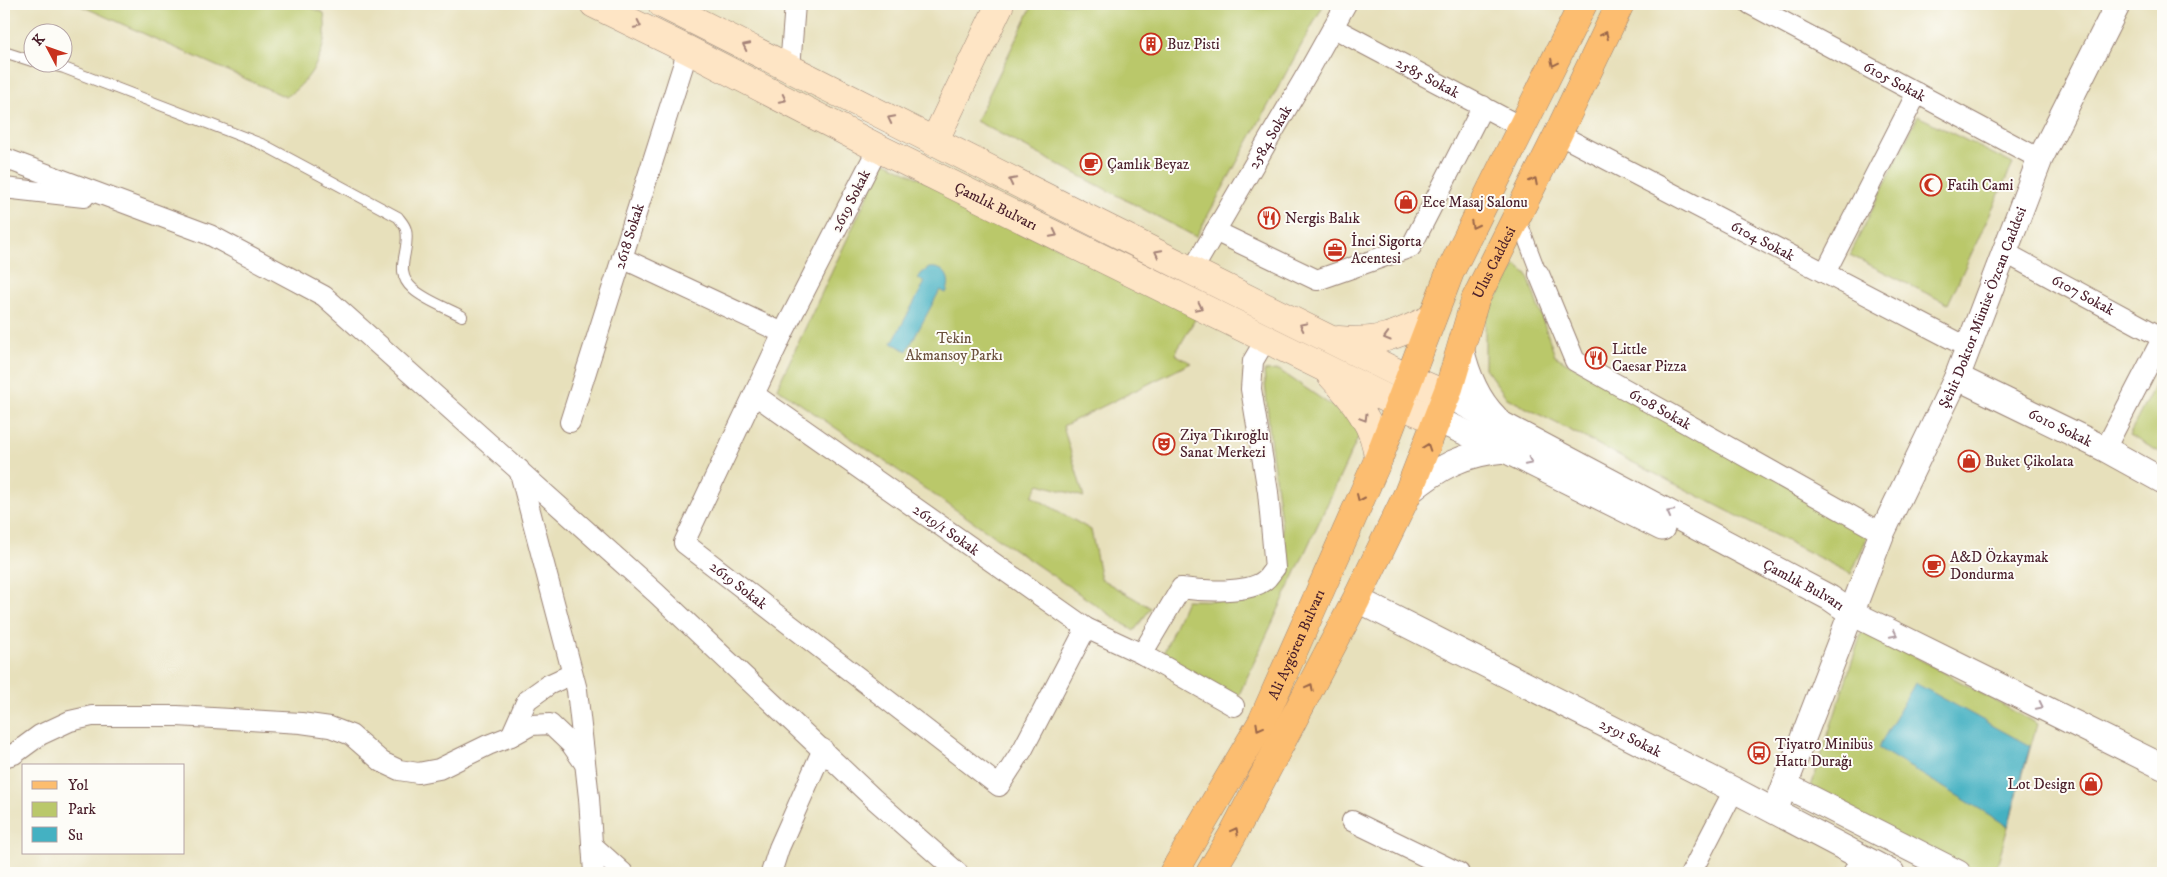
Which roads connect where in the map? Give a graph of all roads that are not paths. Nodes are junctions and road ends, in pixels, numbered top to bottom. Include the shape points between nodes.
1 (594, 4) edge
2 (662, 4) edge
3 (795, 4) edge
4 (1000, 4) edge
5 (1346, 4) edge
6 (1583, 4) edge
7 (1620, 4) edge
8 (1750, 4) edge
9 (2118, 4) edge
10 (1334, 28) junction
11 (688, 50) junction
12 (4, 52) edge
13 (22, 58) edge
14 (790, 68) junction
15 (72, 71) edge
16 (1916, 93) junction
17 (1483, 106) junction
18 (1523, 128) junction
19 (1558, 134) junction
20 (924, 136) junction
21 (878, 148) junction
22 (4, 158) edge
23 (2040, 159) junction
24 (4, 188) edge
25 (127, 205) junction
26 (1517, 216) junction
27 (1215, 231) junction
28 (2004, 252) junction
29 (622, 258) junction
30 (1192, 271) junction
31 (1825, 273) junction
32 (1539, 274) joint
33 (462, 316) dead end
34 (1432, 318) junction
35 (783, 333) junction
36 (2163, 338) edge
37 (1266, 339) junction
38 (1331, 340) junction
39 (1461, 348) junction
40 (1969, 348) junction
41 (1323, 366) junction
42 (1957, 377) junction
43 (1410, 378) junction
44 (755, 395) junction
45 (1447, 395) junction
46 (1400, 405) junction
47 (1437, 420) junction
48 (570, 422) dead end
49 (1504, 426) junction
50 (2105, 448) junction
51 (1505, 450) junction
52 (1378, 460) junction
53 (519, 469) junction
54 (2163, 481) edge
55 (1408, 493) junction
56 (1882, 533) junction
57 (1370, 606) dead end
58 (1850, 612) junction
59 (1086, 628) junction
60 (1142, 654) junction
61 (572, 674) junction
62 (1234, 706) dead end
63 (511, 736) junction
64 (823, 749) junction
65 (4, 757) edge
66 (585, 764) junction
67 (2163, 767) edge
68 (1785, 785) junction
69 (1734, 790) junction
70 (1775, 811) junction
71 (1352, 821) dead end
72 (592, 844) junction
73 (1857, 865) edge
74 (594, 873) edge
75 (623, 873) edge
76 (770, 873) edge
77 (958, 873) edge
78 (1173, 873) edge
79 (1210, 873) edge
80 (1459, 873) edge
81 (1692, 873) edge
82 (1892, 873) edge
83 (1958, 873) edge

1 -> 11 main road, Çamlık Bulvarı
14 -> 2 main road
3 - 14 street
4 - 20 main road via 946,117
5 - 10 street, 2584 Sokak
6 -> 18 main road
19 -> 7 main road, Ulus Caddesi
8 - 16 street, 6105 Sokak
9 - 23 street, Şehit Doktor Münise Özcan Caddesi
10 - 17 street, 2585 Sokak
10 - 27 street, 2584 Sokak
11 -> 21 main road, Çamlık Bulvarı
11 - 29 street, 2618 Sokak
12 - 13 lane
20 -> 14 main road
15 - 33 lane via 264,145 398,217 406,228 407,242 402,264 405,277 413,289
16 - 23 street, 6105 Sokak
16 - 31 street
17 - 18 street, 2585 Sokak
17 - 27 street via 1411,247 1317,280
18 -> 34 main road via 1450,272
26 -> 19 main road, Ulus Caddesi
19 - 31 street, 6104 Sokak
20 - 21 street via 927,151 918,155
30 -> 20 main road
21 - 35 street, 2619 Sokak
21 -> 37 main road, Çamlık Bulvarı
22 - 25 street
23 - 28 street, Şehit Doktor Münise Özcan Caddesi
24 - 25 street
25 - 53 street via 210,235 324,296
26 - 32 street, 6108 Sokak
26 - 39 main road, Ulus Caddesi via 1475,300
27 - 30 street, 2584 Sokak
28 - 36 street, 6107 Sokak
28 - 40 street, Şehit Doktor Münise Özcan Caddesi
29 - 35 street
29 - 48 street, 2618 Sokak
38 -> 30 main road
31 - 40 street, 6104 Sokak
32 - 56 street, 6108 Sokak via 1575,361
34 -> 38 main road via 1389,338 1361,343
34 - 43 main road
35 - 44 street, 2619 Sokak
36 - 50 street
37 - 41 main road, Çamlık Bulvarı
37 - 60 street via 1253,361 1251,389 1268,492 1274,568 1264,581 1239,590 1181,588
38 - 43 main road
39 - 45 main road, Ulus Caddesi
39 - 49 street via 1477,393
40 - 42 street, Şehit Doktor Münise Özcan Caddesi
41 - 46 main road, Çamlık Bulvarı
41 -> 52 main road via 1361,412 1375,436
42 - 50 street, 6010 Sokak
42 - 56 street, Şehit Doktor Münise Özcan Caddesi
43 - 45 main road
43 - 46 main road
44 - 59 street, 2619/1 Sokak
44 - 59 street, 2619 Sokak via 684,543 999,786 1023,749
45 - 47 main road, Ulus Caddesi
45 - 49 street, Çamlık Bulvarı
46 - 47 main road, Çamlık Bulvarı
46 - 52 main road, Ali Aygören Bulvarı
47 - 51 street
55 -> 47 main road, Ali Aygören Bulvarı
58 -> 49 street, Çamlık Bulvarı via 1830,598
50 - 54 street, 6010 Sokak
51 - 55 street via 1452,462
51 -> 58 street via 1822,606
52 -> 78 main road, Ali Aygören Bulvarı via 1262,722
53 - 61 street
53 - 64 street
79 -> 55 main road, Ali Aygören Bulvarı via 1352,609
56 - 58 street, Şehit Doktor Münise Özcan Caddesi
57 - 69 street, 2591 Sokak
58 -> 67 street, Çamlık Bulvarı
58 - 68 street, Şehit Doktor Münise Özcan Caddesi
59 - 60 street, 2619/1 Sokak
60 - 62 street, 2619/1 Sokak
61 - 63 street via 527,700
61 - 66 street via 577,690
63 - 65 street via 439,769 418,773 399,770 382,762 352,735 330,727 177,716 92,716 70,720
63 - 66 street via 531,724 550,724 571,744
64 - 76 street
64 - 77 street
66 - 72 street
68 - 70 street, Şehit Doktor Münise Özcan Caddesi
68 - 83 street
69 - 70 street, 2591 Sokak
69 - 81 street
70 - 73 street, 2591 Sokak
71 - 80 street
72 - 74 street
72 - 75 street
73 - 82 street, 2591 Sokak

